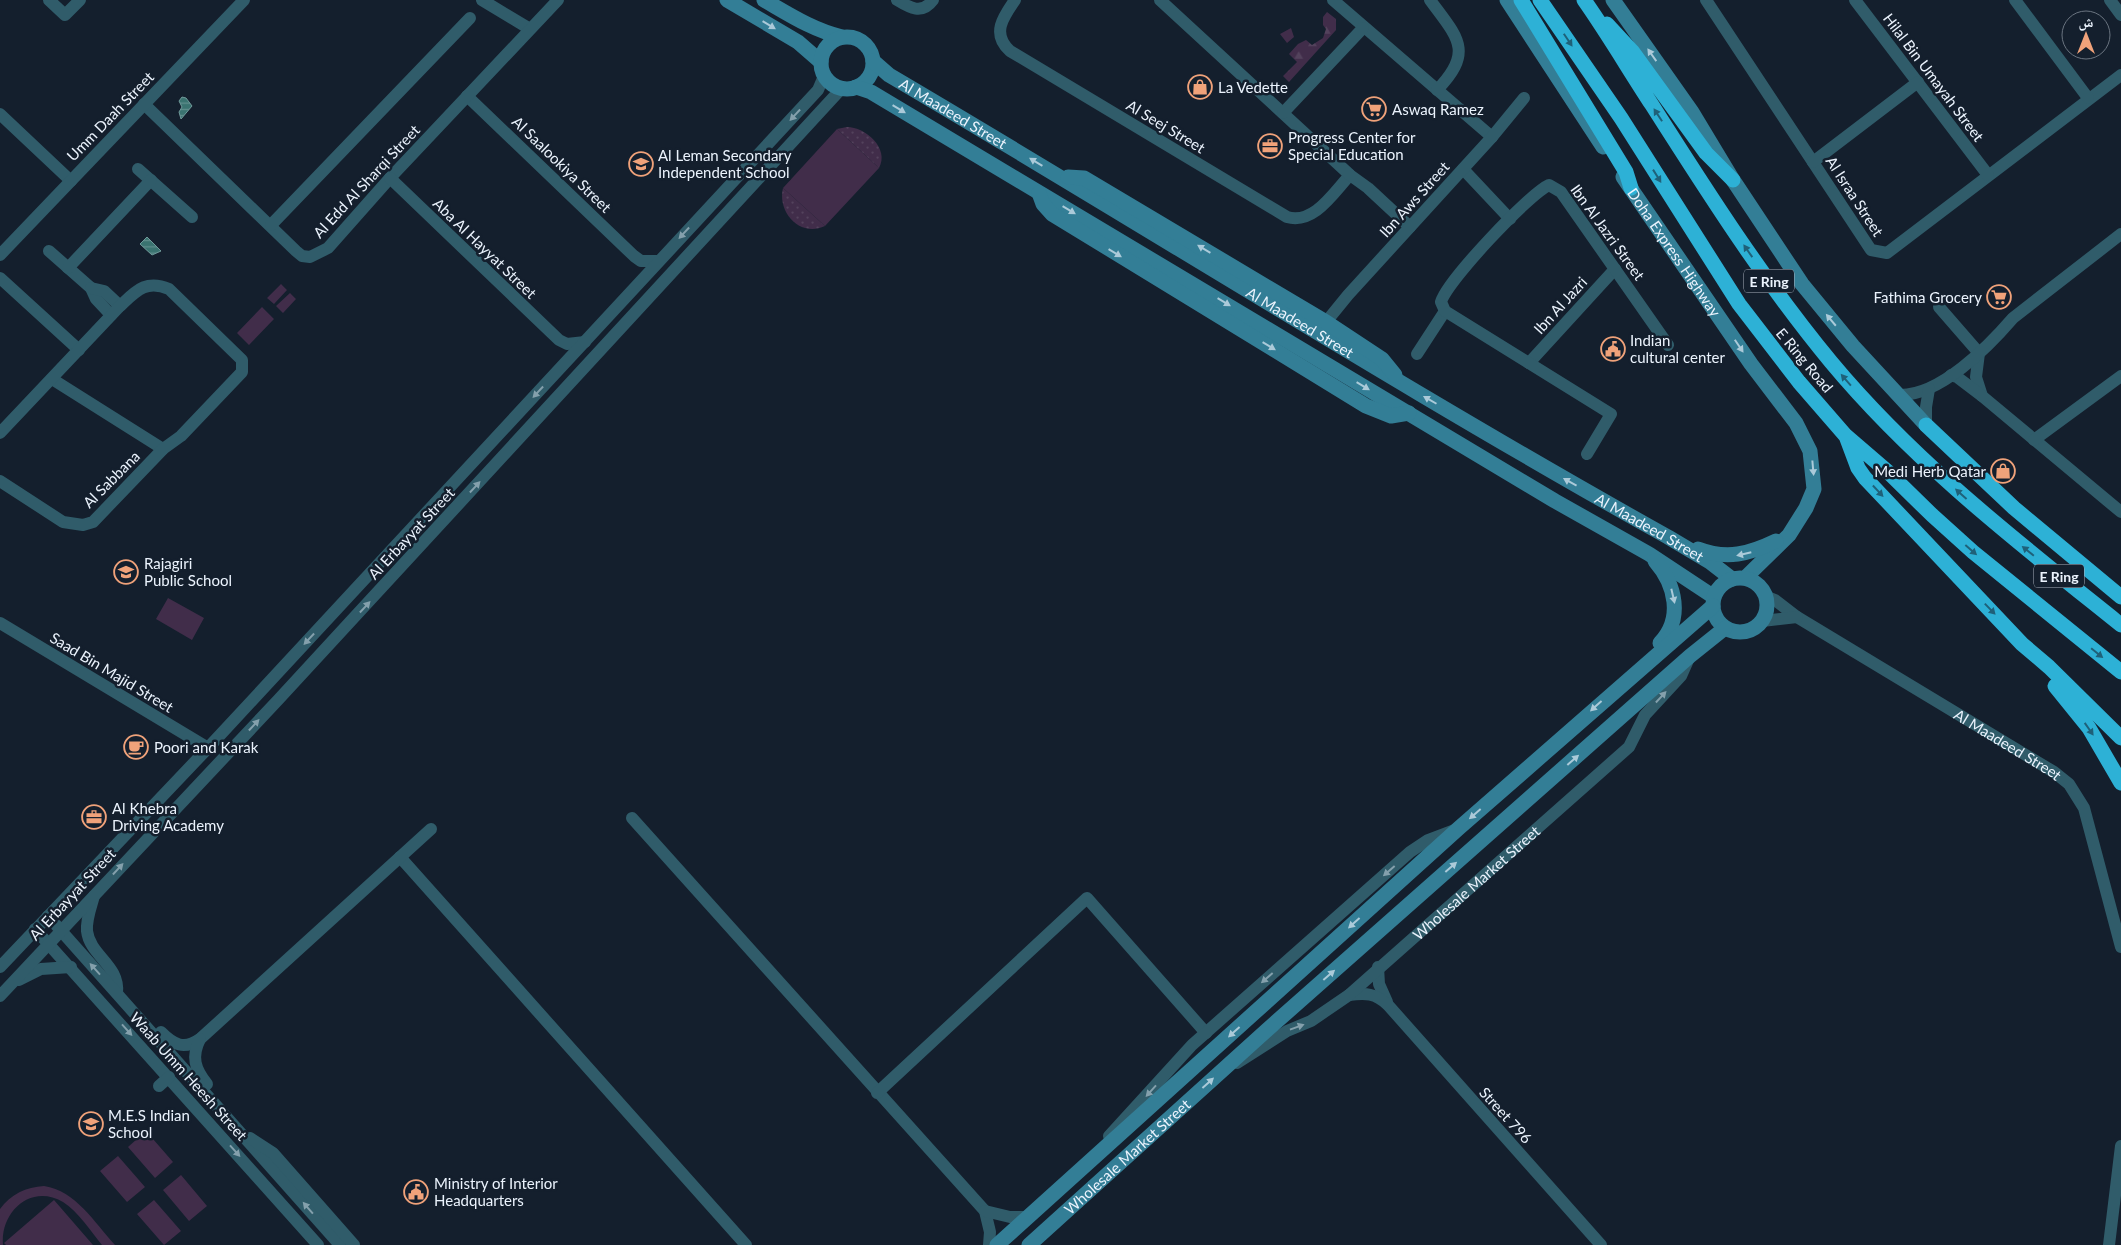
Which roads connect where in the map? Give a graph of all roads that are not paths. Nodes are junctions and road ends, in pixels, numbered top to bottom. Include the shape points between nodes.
1 (49, 0) edge
2 (80, 0) edge
3 (482, 0) edge
4 (558, 0) edge
5 (727, 0) edge
6 (764, 0) edge
7 (897, 0) edge
8 (933, 0) edge
9 (1015, 0) edge
10 (1160, 0) edge
11 (1333, 0) edge
12 (1430, 0) edge
13 (1507, 0) edge
14 (1521, 0) edge
15 (1540, 0) edge
16 (1613, 0) edge
17 (1706, 0) edge
18 (1855, 0) edge
19 (2014, 0) edge
20 (2110, 0) edge
21 (242, 1) edge
22 (1588, 6) edge
23 (2121, 15) edge
24 (470, 18) dead end
25 (1363, 28) junction
26 (530, 29) junction
27 (842, 37) junction
28 (873, 61) junction
29 (822, 69) junction
30 (2121, 75) edge
31 (1918, 82) junction
32 (849, 88) junction
33 (1437, 90) junction
34 (467, 96) junction
35 (1524, 98) dead end
36 (2088, 98) junction
37 (144, 104) junction
38 (1283, 113) junction
39 (0, 114) edge
40 (1492, 137) junction
41 (1813, 162) junction
42 (138, 169) dead end
43 (1464, 169) junction
44 (1350, 175) junction
45 (1988, 175) junction
46 (1061, 177) junction
47 (390, 178) junction
48 (151, 180) junction
49 (1733, 180) junction
50 (70, 181) junction
51 (1631, 188) junction
52 (1038, 191) junction
53 (192, 217) dead end
54 (1510, 218) junction
55 (270, 226) junction
56 (1410, 227) junction
57 (2121, 234) edge
58 (49, 251) dead end
59 (0, 255) edge
60 (634, 256) junction
61 (658, 261) junction
62 (68, 268) junction
63 (1615, 269) junction
64 (0, 278) edge
65 (639, 280) junction
66 (1198, 287) junction
67 (1177, 290) junction
68 (1940, 307) dead end
69 (115, 310) junction
70 (1445, 311) junction
71 (1326, 322) junction
72 (558, 340) junction
73 (585, 342) junction
74 (1668, 345) dead end
75 (79, 350) junction
76 (1979, 353) junction
77 (1418, 354) dead end
78 (1529, 363) junction
79 (563, 366) junction
80 (1950, 375) junction
81 (2121, 376) edge
82 (52, 379) junction
83 (1402, 384) junction
84 (1929, 389) junction
85 (1899, 395) junction
86 (1982, 396) junction
87 (1409, 414) junction
88 (1926, 425) junction
89 (0, 433) edge
90 (1845, 435) junction
91 (2034, 440) junction
92 (163, 449) junction
93 (1587, 454) dead end
94 (0, 481) edge
95 (2121, 512) edge
96 (1789, 535) junction
97 (1668, 537) junction
98 (1649, 554) junction
99 (1738, 579) junction
100 (1765, 596) junction
101 (2121, 597) edge
102 (1713, 602) junction
103 (1797, 617) junction
104 (1762, 621) junction
105 (0, 623) edge
106 (2121, 625) edge
107 (1725, 628) junction
108 (2028, 649) junction
109 (1690, 656) junction
110 (2121, 672) edge
111 (1618, 686) junction
112 (2121, 738) edge
113 (208, 748) junction
114 (2121, 784) edge
115 (632, 818) dead end
116 (431, 828) dead end
117 (1459, 828) junction
118 (400, 857) junction
119 (94, 894) junction
120 (48, 916) junction
121 (35, 929) junction
122 (61, 930) junction
123 (49, 942) junction
124 (2121, 947) edge
125 (0, 967) edge
126 (72, 967) junction
127 (1378, 967) junction
128 (10, 985) junction
129 (117, 993) junction
130 (1349, 995) junction
131 (0, 996) edge
132 (1388, 1005) junction
133 (140, 1020) junction
134 (1206, 1033) junction
135 (200, 1039) junction
136 (1225, 1068) junction
137 (877, 1093) junction
138 (217, 1106) junction
139 (242, 1134) junction
140 (2121, 1146) edge
141 (1088, 1163) junction
142 (985, 1211) junction
143 (1027, 1217) junction
144 (331, 1234) junction
145 (319, 1245) edge
146 (340, 1245) edge
147 (354, 1245) edge
148 (746, 1245) edge
149 (989, 1245) edge
150 (997, 1245) edge
151 (1029, 1245) edge
152 (1601, 1245) edge
153 (2109, 1245) edge

1 - 2 street via 65,15
3 - 26 street
4 - 26 street, Al Edd Al Sharqi Street
5 -> 29 street via 798,42
6 - 27 street via 823,33
7 - 8 street via 918,10
9 - 44 street, Al Seej Street via 1000,25 1002,40 1010,51 1288,217 1300,219 1312,215
10 - 38 street
11 - 25 street
12 - 33 street via 1452,30 1460,55 1452,74
13 - 51 street, Doha Express Highway
14 - 51 highway via 1626,172
15 -> 90 highway, E Ring Road / E Ring via 1621,118 1739,304
49 -> 16 street via 1692,112
17 - 41 street, Al Israa Street
18 - 31 street, Hilal Bin Umayah Street
19 - 36 street
20 - 23 street
21 - 37 street, Umm Daah Street
22 - 49 highway via 1625,42 1706,152
106 -> 22 highway, E Ring Road / E Ring via 1998,527 1956,489 1882,419 1831,362 1740,240
24 - 55 street
25 - 33 street
25 - 38 street
26 - 34 street, Al Edd Al Sharqi Street
27 - 28 street via 851,37 866,45
27 - 29 street via 827,46
28 - 32 street via 869,77
46 -> 28 street, Al Maadeed Street via 889,75
29 - 32 street via 835,86
29 -> 61 street, Al Erbayyat Street via 818,90
30 - 36 street, Al Israa Street
31 - 41 street
31 - 45 street, Hilal Bin Umayah Street
32 -> 52 street, Al Maadeed Street via 872,92
119 -> 32 street, Al Erbayyat Street
33 - 40 street
34 - 47 street, Al Edd Al Sharqi Street
34 - 60 street, Al Saalookiya Street
35 - 40 street, Ibn Aws Street
36 - 45 street, Al Israa Street
37 - 50 street, Umm Daah Street
37 - 55 street, Al Edd Al Sharqi Street via 205,154
38 - 44 street
39 - 50 street
40 - 43 street, Ibn Aws Street
41 - 45 street, Al Israa Street via 1871,250 1881,254 1887,253
42 - 48 street
43 - 54 street
43 - 56 street, Ibn Aws Street
44 - 56 street
71 -> 46 street via 1084,178
46 - 83 street, Al Maadeed Street
47 - 55 street, Al Edd Al Sharqi Street via 328,248 310,258 302,256
47 - 72 street, Aba Al Hayyat Street
48 - 53 street
48 - 62 street
85 -> 49 street via 1802,284
50 - 59 street, Umm Daah Street
51 -> 96 street, Doha Express Highway via 1751,364 1796,423 1807,444 1814,488
52 -> 66 street, Al Maadeed Street
52 -> 67 street via 1052,214
54 - 63 street, Ibn Al Jazri Street via 1550,184 1560,192
54 - 70 street, Ibn Al Jazri Street via 1449,287 1441,302
56 - 71 street, Ibn Aws Street
57 - 76 street via 2013,318
58 - 62 street
60 - 61 street via 641,261
60 - 65 street
61 - 65 street, Al Erbayyat Street
62 - 69 street via 91,288 104,291
63 - 74 street, Ibn Al Jazri Street
63 - 78 street, Ibn Al Jazri
64 - 75 street
65 - 73 street, Al Erbayyat Street
66 - 67 street
66 -> 87 street, Al Maadeed Street
67 -> 87 street via 1373,410 1391,416
68 - 76 street
69 - 75 street
69 - 92 street, Al Sabbana via 138,289 147,284 160,285 241,357 242,372 181,436
70 - 77 street, Ibn Al Jazri Street
70 - 78 street
71 - 83 street via 1382,359
72 - 73 street via 567,344
72 - 79 street
73 - 79 street, Al Erbayyat Street
75 - 82 street
76 - 80 street
76 - 86 street via 1976,376
78 - 93 street via 1611,414
79 -> 113 street, Al Erbayyat Street
80 - 84 street
80 - 86 street
81 - 91 street
82 - 89 street
82 - 92 street
97 -> 83 street, Al Maadeed Street
84 - 85 street
84 - 88 street
85 - 88 street
86 - 91 street
87 - 98 street, Al Maadeed Street
88 - 101 highway via 2014,508
90 -> 108 highway via 1865,478
90 -> 110 highway, E Ring Road / E Ring via 1973,552
91 - 95 street
92 - 94 street, Al Sabbana via 93,522 83,525 63,522
96 -> 97 street via 1755,551 1733,556 1711,553
96 - 99 street, Doha Express Highway
97 - 99 street, Al Maadeed Street
98 - 102 street, Al Maadeed Street
98 -> 111 street via 1668,580 1674,596 1675,616 1667,636
99 - 100 street via 1753,582
99 - 102 street via 1720,586
100 - 103 street, Al Maadeed Street via 1776,600
100 - 104 street via 1767,604
102 - 107 street via 1716,618
102 - 111 street, Wholesale Market Street
103 - 104 street
103 - 124 street, Al Maadeed Street via 2069,784 2084,808
104 - 107 street via 1749,630
105 - 113 street, Saad Bin Majid Street
107 - 109 street, Wholesale Market Street
108 - 112 highway
108 -> 114 highway via 2037,665 2089,728
127 -> 109 street, Wholesale Market Street via 1629,747 1645,714 1681,676
136 -> 109 street, Wholesale Market Street
111 -> 117 street, Wholesale Market Street
113 - 120 street, Al Erbayyat Street
115 - 137 street
116 - 118 street
117 -> 134 street, Wholesale Market Street via 1438,835 1410,852
117 -> 141 street, Wholesale Market Street
118 - 135 street
118 - 148 street
119 - 122 street, Al Erbayyat Street
119 - 129 street via 87,933 93,947 113,971
120 - 121 street, Al Erbayyat Street
120 - 122 street, Waab Umm Heesh Street
121 - 123 street, Waab Umm Heesh Street
121 - 125 street, Al Erbayyat Street
122 - 123 street, Al Erbayyat Street
129 -> 122 street, Waab Umm Heesh Street
123 - 126 street, Waab Umm Heesh Street
123 - 128 street, Al Erbayyat Street
126 - 128 street via 41,969
126 -> 145 street, Waab Umm Heesh Street via 164,1081
127 - 130 street, Wholesale Market Street
127 - 132 street, Street 796 via 1379,984
128 - 131 street, Al Erbayyat Street
129 - 133 street, Waab Umm Heesh Street
130 - 132 street, Street 796 via 1374,994
136 -> 130 street, Wholesale Market Street via 1242,1061 1287,1030 1311,1022
132 - 152 street, Street 796
133 - 135 street via 152,1023 177,1045 189,1045
133 - 138 street, Waab Umm Heesh Street
134 - 137 street via 1087,898
134 -> 141 street, Wholesale Market Street via 1119,1125
135 - 138 street via 195,1050 195,1063 214,1094
151 -> 136 street, Wholesale Market Street
137 - 142 street
138 - 139 street, Waab Umm Heesh Street
144 -> 139 street, Waab Umm Heesh Street
139 - 147 street, Waab Umm Heesh Street via 272,1153
140 - 153 street
141 - 143 street, Wholesale Market Street
142 - 143 street via 1002,1216
142 - 149 street
143 - 150 street, Wholesale Market Street
144 - 145 street
144 - 146 street, Waab Umm Heesh Street

